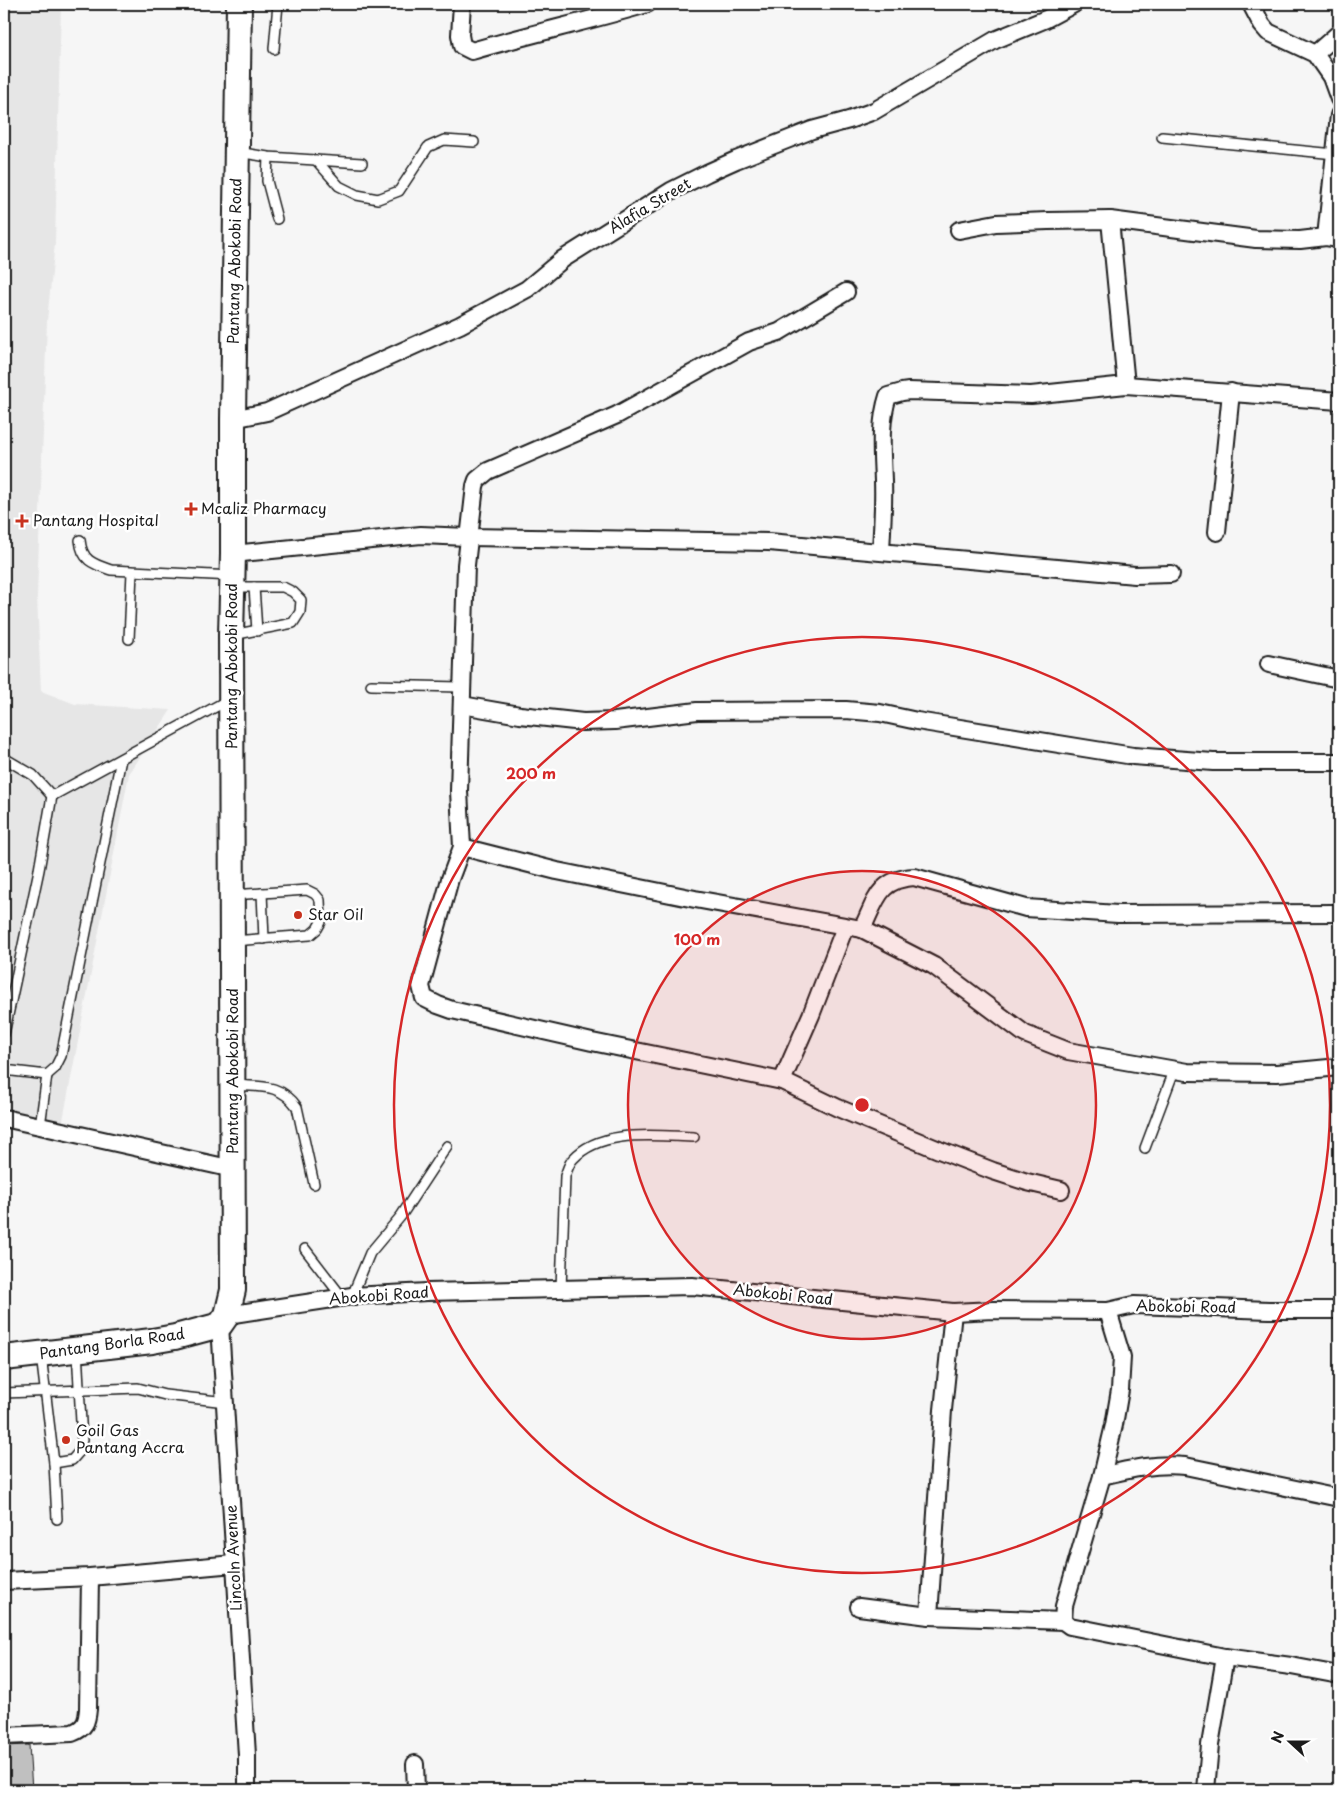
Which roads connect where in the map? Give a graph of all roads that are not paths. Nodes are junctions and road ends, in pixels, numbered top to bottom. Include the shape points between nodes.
1 (239, 4) edge
2 (278, 4) edge
3 (462, 4) edge
4 (647, 4) edge
5 (1074, 4) edge
6 (1251, 4) edge
7 (1051, 10) edge
8 (1339, 33) edge
9 (274, 49) dead end
10 (1315, 54) junction
11 (1335, 74) edge
12 (1339, 99) edge
13 (1339, 115) edge
14 (1162, 137) dead end
15 (474, 142) dead end
16 (237, 152) junction
17 (1335, 154) junction
18 (268, 157) junction
19 (316, 160) junction
20 (362, 163) dead end
21 (277, 219) dead end
22 (1110, 220) junction
23 (959, 230) dead end
24 (1333, 238) edge
25 (846, 292) dead end
26 (1126, 385) junction
27 (1231, 392) junction
28 (1339, 401) edge
29 (233, 419) junction
30 (1216, 532) dead end
31 (468, 537) junction
32 (80, 540) dead end
33 (881, 551) junction
34 (132, 572) junction
35 (1171, 574) dead end
36 (238, 576) junction
37 (256, 631) junction
38 (230, 636) junction
39 (129, 639) dead end
40 (1269, 664) dead end
41 (1339, 679) edge
42 (371, 684) dead end
43 (461, 687) junction
44 (232, 698) junction
45 (462, 705) junction
46 (4, 758) edge
47 (121, 759) junction
48 (1339, 762) edge
49 (52, 796) junction
50 (462, 847) junction
51 (262, 893) junction
52 (232, 895) junction
53 (1339, 913) edge
54 (853, 928) junction
55 (264, 939) junction
56 (232, 941) junction
57 (4, 1034) edge
58 (1339, 1067) edge
59 (4, 1070) edge
60 (1174, 1071) junction
61 (47, 1075) junction
62 (782, 1082) junction
63 (233, 1085) junction
64 (4, 1118) edge
65 (40, 1126) junction
66 (694, 1137) dead end
67 (447, 1146) dead end
68 (1145, 1148) dead end
69 (233, 1169) junction
70 (314, 1184) dead end
71 (1061, 1190) dead end
72 (305, 1249) dead end
73 (561, 1289) junction
74 (347, 1297) junction
75 (1339, 1310) edge
76 (1108, 1311) junction
77 (953, 1312) junction
78 (223, 1320) junction
79 (77, 1350) junction
80 (41, 1354) junction
81 (4, 1358) edge
82 (80, 1390) junction
83 (45, 1392) junction
84 (4, 1393) edge
85 (226, 1402) junction
86 (54, 1463) junction
87 (1102, 1476) junction
88 (1339, 1498) edge
89 (57, 1519) dead end
90 (234, 1564) junction
91 (90, 1577) junction
92 (4, 1581) edge
93 (859, 1607) dead end
94 (930, 1616) junction
95 (1063, 1621) junction
96 (1225, 1657) junction
97 (1339, 1675) edge
98 (4, 1736) edge
99 (415, 1764) dead end
100 (247, 1790) edge
101 (416, 1790) edge
102 (1206, 1790) edge

1 - 16 street, Pantang Abokobi Road
2 - 9 lane
3 - 4 street via 462,46 472,51
5 - 7 street, Alafia Street
6 - 10 street via 1268,32
7 - 29 street, Alafia Street via 874,111 768,147 671,191 563,259 527,289 460,325 267,412
8 - 10 street
10 - 11 street
11 - 12 street
13 - 17 street
14 - 17 lane
15 - 19 lane via 444,140 428,147 399,191 378,199 358,195 339,186
16 - 18 lane
16 - 29 street, Pantang Abokobi Road
17 - 24 street
18 - 19 lane
18 - 21 lane via 267,181
19 - 20 lane
22 - 23 street via 996,223
22 - 24 street via 1256,239
22 - 26 street
25 - 31 street via 779,332 749,342 617,415 483,474 475,486
26 - 27 street
26 - 33 street via 1031,395 909,391 888,396 883,409 881,443
27 - 28 street
27 - 30 street
29 - 36 street, Pantang Abokobi Road
31 - 33 street via 769,542
31 - 36 street via 421,535
31 - 43 street
32 - 34 lane via 81,552 94,563 111,570
33 - 35 street via 1135,575
34 - 36 lane
34 - 39 lane
36 - 37 lane
36 - 37 lane via 283,587 301,600 300,612 293,623
36 - 38 street, Pantang Abokobi Road
37 - 38 lane
38 - 44 street, Pantang Abokobi Road
40 - 41 street
42 - 43 lane
43 - 45 street
44 - 47 lane
44 - 52 street, Pantang Abokobi Road
45 - 48 street via 583,722 697,711 846,710 1132,756 1213,762
45 - 50 street via 459,791
46 - 49 lane via 33,775
47 - 49 lane
47 - 61 lane via 61,1056 56,1068
49 - 57 lane
50 - 54 street via 557,870
50 - 62 street via 423,975 424,998 452,1010
51 - 52 lane
51 - 55 lane
51 - 55 lane via 307,890 320,900 320,922 310,935
52 - 56 street, Pantang Abokobi Road
53 - 54 street via 1118,914 1026,908 914,877 885,886
54 - 60 street via 934,966 1009,1024 1031,1037 1068,1051
54 - 62 street
55 - 56 lane
56 - 63 street, Pantang Abokobi Road
58 - 60 street via 1277,1073
59 - 61 lane
60 - 68 lane
61 - 65 lane
62 - 71 street via 993,1171
63 - 69 street, Pantang Abokobi Road
63 - 70 lane via 271,1088 290,1097 297,1107
64 - 65 street
65 - 69 street
66 - 73 lane via 638,1135 606,1139 571,1160 565,1176
67 - 74 lane via 401,1216 370,1253
69 - 78 street, Pantang Abokobi Road via 233,1290
72 - 74 lane
73 - 74 street, Abokobi Road
73 - 77 street, Abokobi Road via 692,1286
74 - 78 street, Abokobi Road
75 - 76 street, Abokobi Road via 1134,1305
76 - 77 street, Abokobi Road
76 - 87 street via 1122,1357 1122,1372
77 - 94 street via 943,1410
78 - 79 street, Pantang Borla Road via 159,1339
78 - 85 street, Lincoln Avenue
79 - 80 street, Pantang Borla Road
79 - 82 lane
80 - 81 street, Pantang Borla Road
80 - 83 lane
82 - 83 lane
82 - 85 lane via 138,1388 165,1395
82 - 86 lane via 82,1440 79,1452 72,1460
83 - 84 lane
83 - 86 lane
85 - 90 street, Lincoln Avenue
86 - 89 lane
87 - 88 street via 1166,1464
87 - 95 street via 1064,1606
90 - 91 street
90 - 100 street, Lincoln Avenue
91 - 92 street
91 - 98 street via 87,1721 82,1729 72,1733
93 - 94 street
94 - 95 street
95 - 96 street via 1070,1626
96 - 97 street
96 - 102 street
99 - 101 street

